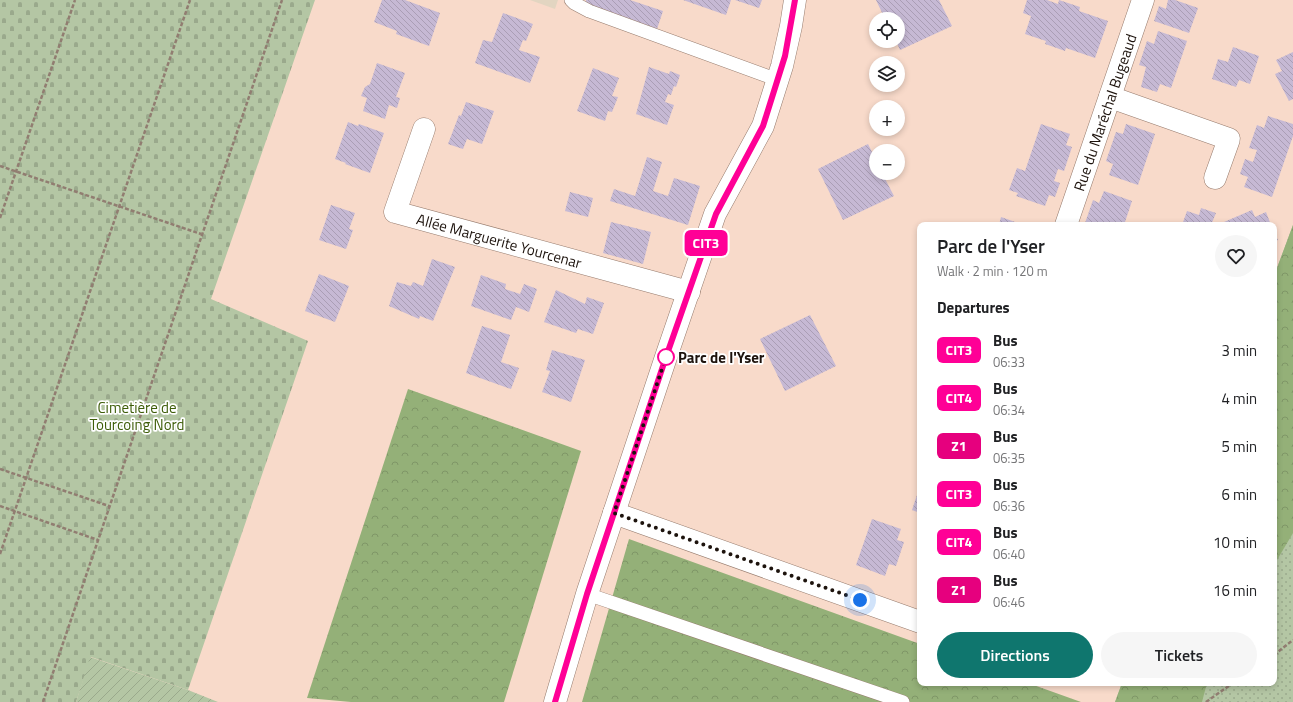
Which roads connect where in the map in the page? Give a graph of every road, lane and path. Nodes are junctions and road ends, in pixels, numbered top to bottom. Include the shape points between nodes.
1 (75, 0) edge
2 (190, 0) edge
3 (282, 0) edge
4 (571, 0) edge
5 (795, 0) edge
6 (1143, 0) edge
7 (778, 80) junction
8 (1110, 97) junction
9 (424, 128) dead end
10 (0, 166) edge
11 (16, 171) junction
12 (1215, 178) dead end
13 (119, 206) junction
14 (0, 218) edge
15 (1067, 222) edge
16 (201, 234) junction
17 (689, 292) junction
18 (0, 468) edge
19 (26, 478) junction
20 (0, 506) edge
21 (109, 506) junction
22 (15, 511) junction
23 (614, 513) junction
24 (98, 540) junction
25 (0, 554) edge
26 (587, 594) junction
27 (917, 621) edge
28 (1293, 640) edge
29 (1277, 653) edge
30 (1229, 686) edge
31 (43, 702) edge
32 (555, 702) edge
33 (903, 702) edge
34 (1206, 702) edge

1 - 11 path
2 - 13 path
3 - 16 path
4 - 7 lane via 588,11
5 - 7 street
6 - 8 street, Rue du Maréchal Bugeaud
7 - 17 street via 758,137 716,214
8 - 12 street via 1229,139
8 - 15 street, Rue du Maréchal Bugeaud
9 - 17 street, Allée Marguerite Yourcenar via 395,212
10 - 11 path
11 - 13 path
11 - 14 path
13 - 16 path
13 - 19 path
16 - 21 path
17 - 23 street
18 - 19 path
19 - 21 path
19 - 22 path
20 - 22 path
21 - 24 path
22 - 24 path
22 - 25 path
23 - 26 street
23 - 27 street
24 - 31 path
26 - 32 street
26 - 33 lane
28 - 29 path
30 - 34 path

